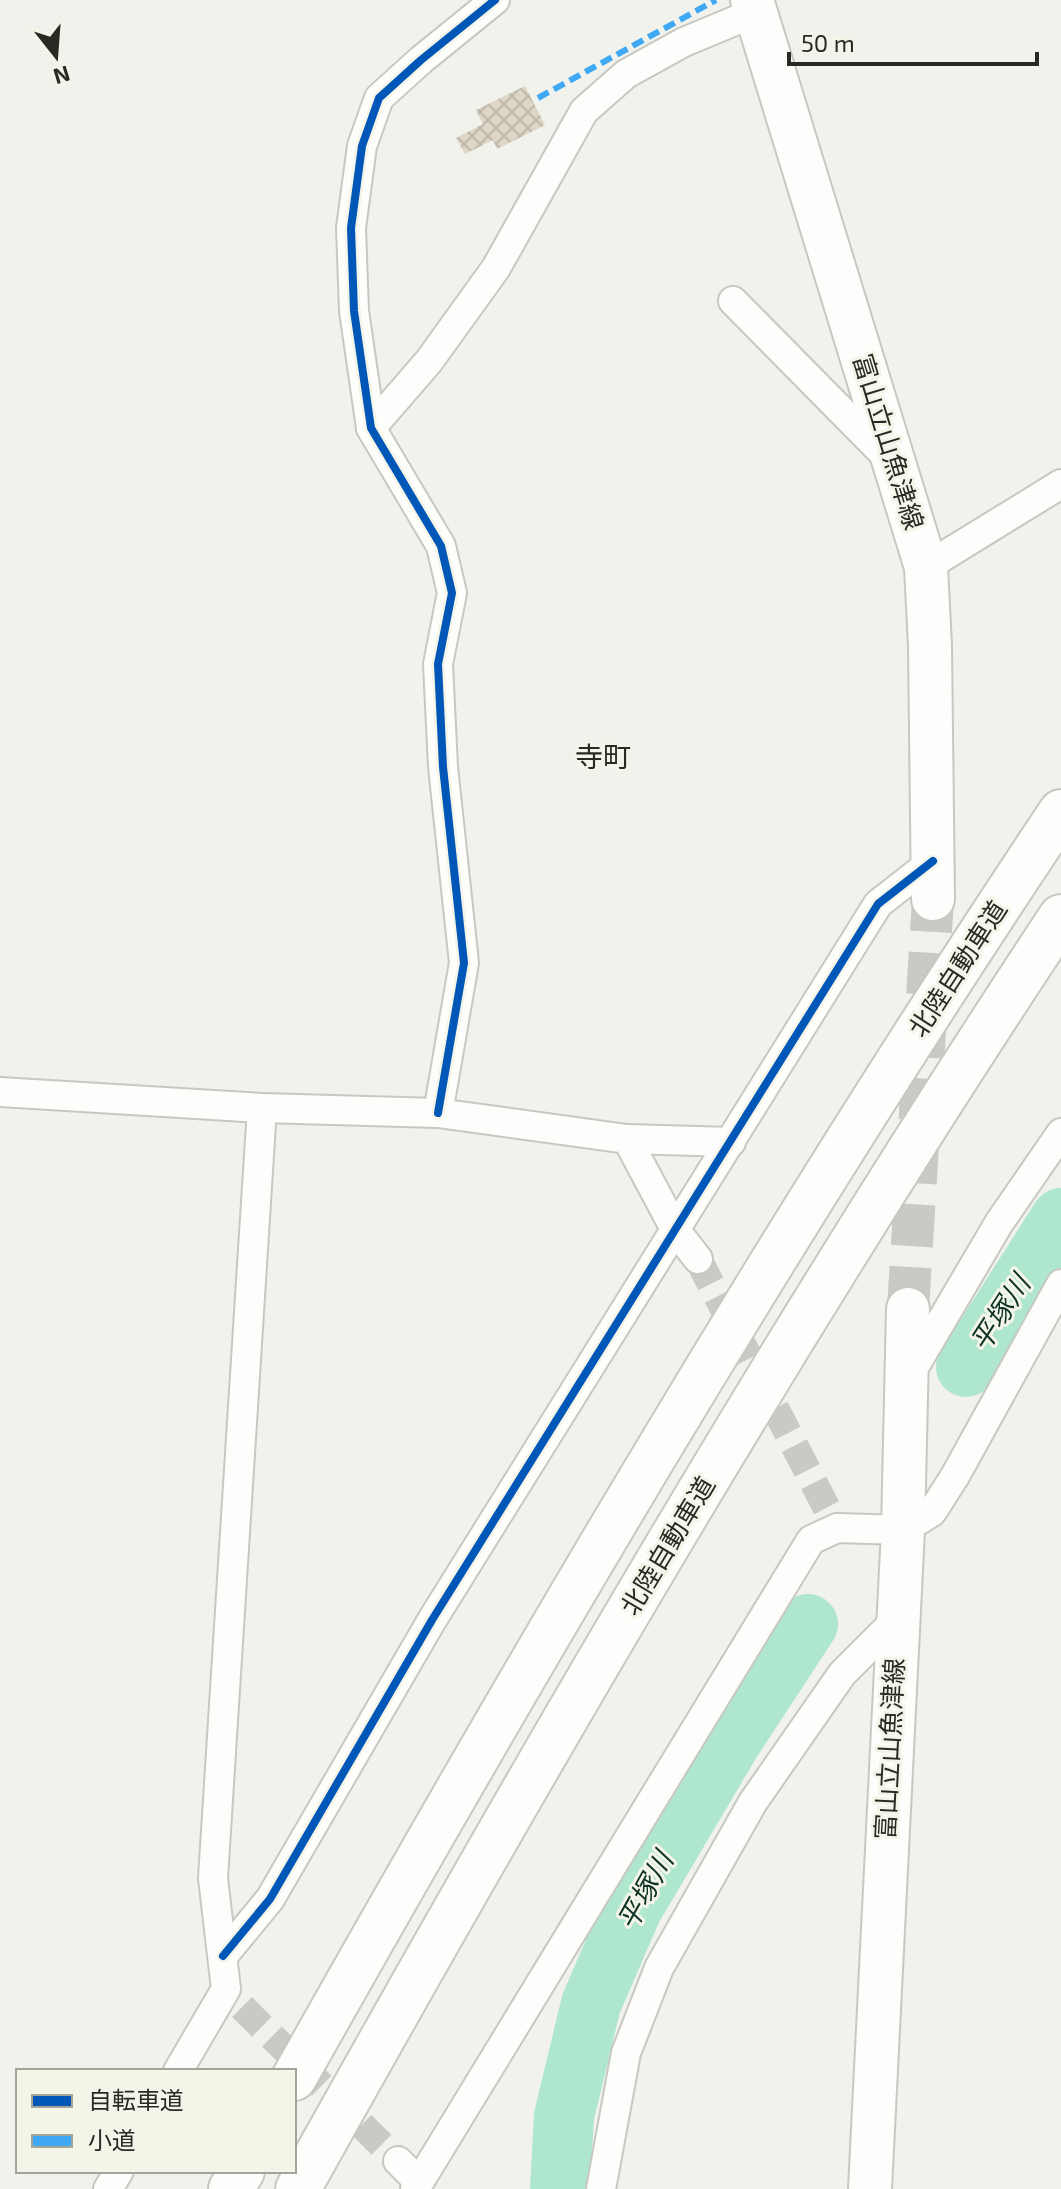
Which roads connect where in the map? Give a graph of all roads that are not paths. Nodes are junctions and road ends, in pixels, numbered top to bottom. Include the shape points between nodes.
1 (495, 0) edge
2 (754, 6) edge
3 (733, 301) dead end
4 (371, 428) junction
5 (896, 465) junction
6 (1061, 484) edge
7 (926, 567) junction
8 (1061, 812) edge
9 (933, 880) joint
10 (1061, 917) edge
11 (0, 1092) edge
12 (262, 1108) junction
13 (438, 1113) junction
14 (1061, 1133) edge
15 (627, 1139) junction
16 (731, 1142) junction
17 (676, 1231) junction
18 (698, 1259) tunnel mouth
19 (1061, 1284) edge
20 (908, 1309) tunnel mouth
21 (906, 1381) junction
22 (903, 1530) junction
23 (896, 1620) junction
24 (223, 1956) junction
25 (180, 2069) edge
26 (296, 2075) edge
27 (398, 2161) tunnel mouth
28 (417, 2186) edge
29 (298, 2189) edge
30 (601, 2189) edge
31 (870, 2189) edge

1 - 4 street via 379,98 362,146 351,228 354,311
2 - 4 street via 626,74 584,111 496,268 429,361
2 - 5 main road, 富山立山魚津線
3 - 5 street
4 - 13 street via 441,546 452,593 438,664 464,963
5 - 7 main road, 富山立山魚津線
6 - 7 street
7 - 9 main road, 富山立山魚津線
8 - 26 highway, 北陸自動車道 via 966,955 568,1599
9 - 16 street via 878,904
10 - 29 highway, 北陸自動車道 via 811,1310 614,1636
11 - 12 street
12 - 13 street
12 - 24 street via 213,1878
13 - 15 street
14 - 21 street via 999,1223
15 - 16 street
15 - 17 street
16 - 17 street
17 - 18 street
17 - 24 street via 432,1620 270,1899
19 - 22 street via 932,1512
20 - 21 main road, 富山立山魚津線
21 - 22 main road, 富山立山魚津線
22 - 23 main road, 富山立山魚津線
22 - 28 street via 837,1528 811,1540
23 - 30 street via 842,1674 753,1802 659,1968 626,2053
23 - 31 main road, 富山立山魚津線
24 - 25 street via 234,1998
27 - 28 street

